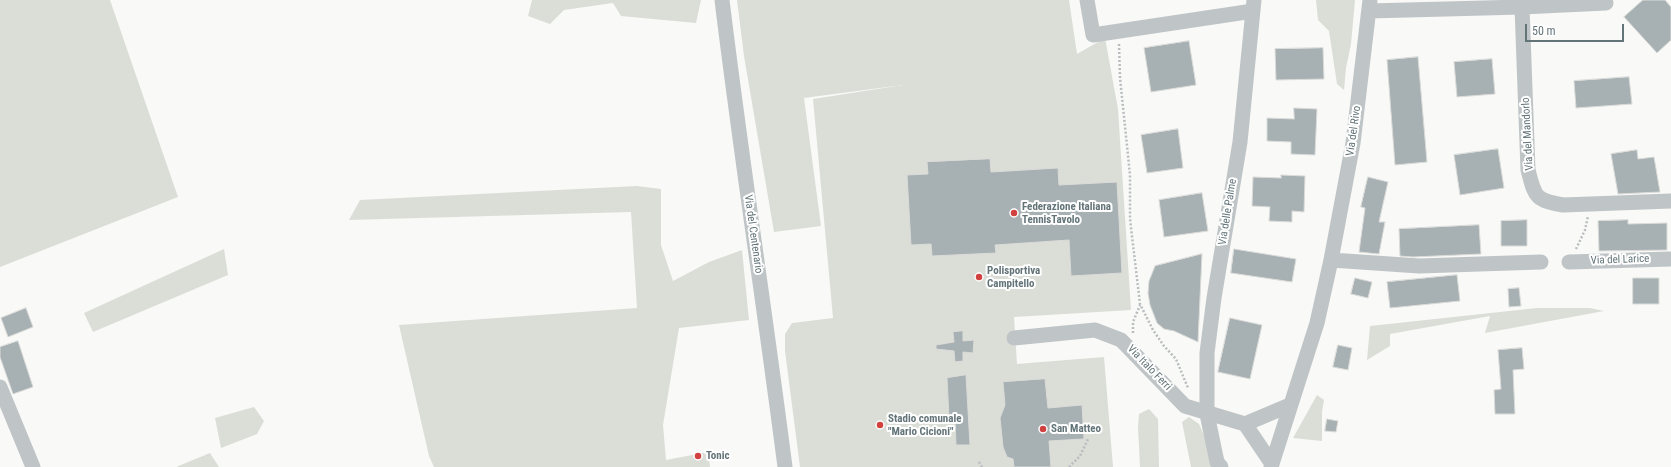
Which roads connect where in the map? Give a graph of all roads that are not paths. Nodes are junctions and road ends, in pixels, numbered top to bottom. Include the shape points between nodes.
1 (722, 0) edge
2 (1087, 0) edge
3 (1606, 3) dead end
4 (1369, 5) edge
5 (1254, 6) edge
6 (1522, 7) junction
7 (1671, 201) edge
8 (1671, 259) edge
9 (1331, 260) junction
10 (1541, 262) dead end
11 (1569, 262) road end
12 (1014, 338) dead end
13 (0, 387) edge
14 (1290, 405) junction
15 (1202, 412) junction
16 (1245, 424) junction
17 (1272, 466) edge
18 (33, 467) edge
19 (785, 467) edge
20 (1222, 467) edge

1 - 19 street, Via del Centenario
2 - 5 street, Via delle Palme via 1093,35
3 - 6 street
4 - 6 street
4 - 9 street, Via del Rivo via 1353,143
5 - 15 street, Via delle Palme via 1240,142 1214,298
6 - 7 street, Via del Mandorlo via 1528,170 1535,193 1545,202 1562,205
8 - 11 street, Via del Larice
9 - 10 street via 1419,266
9 - 14 street, Via del Rivo via 1317,323
12 - 15 street, Via Italo Ferri via 1095,330 1122,340 1185,406
13 - 18 street
14 - 16 street
14 - 17 street, Via del Rivo
15 - 16 street
15 - 20 street, Via delle Palme via 1218,462
16 - 17 street

